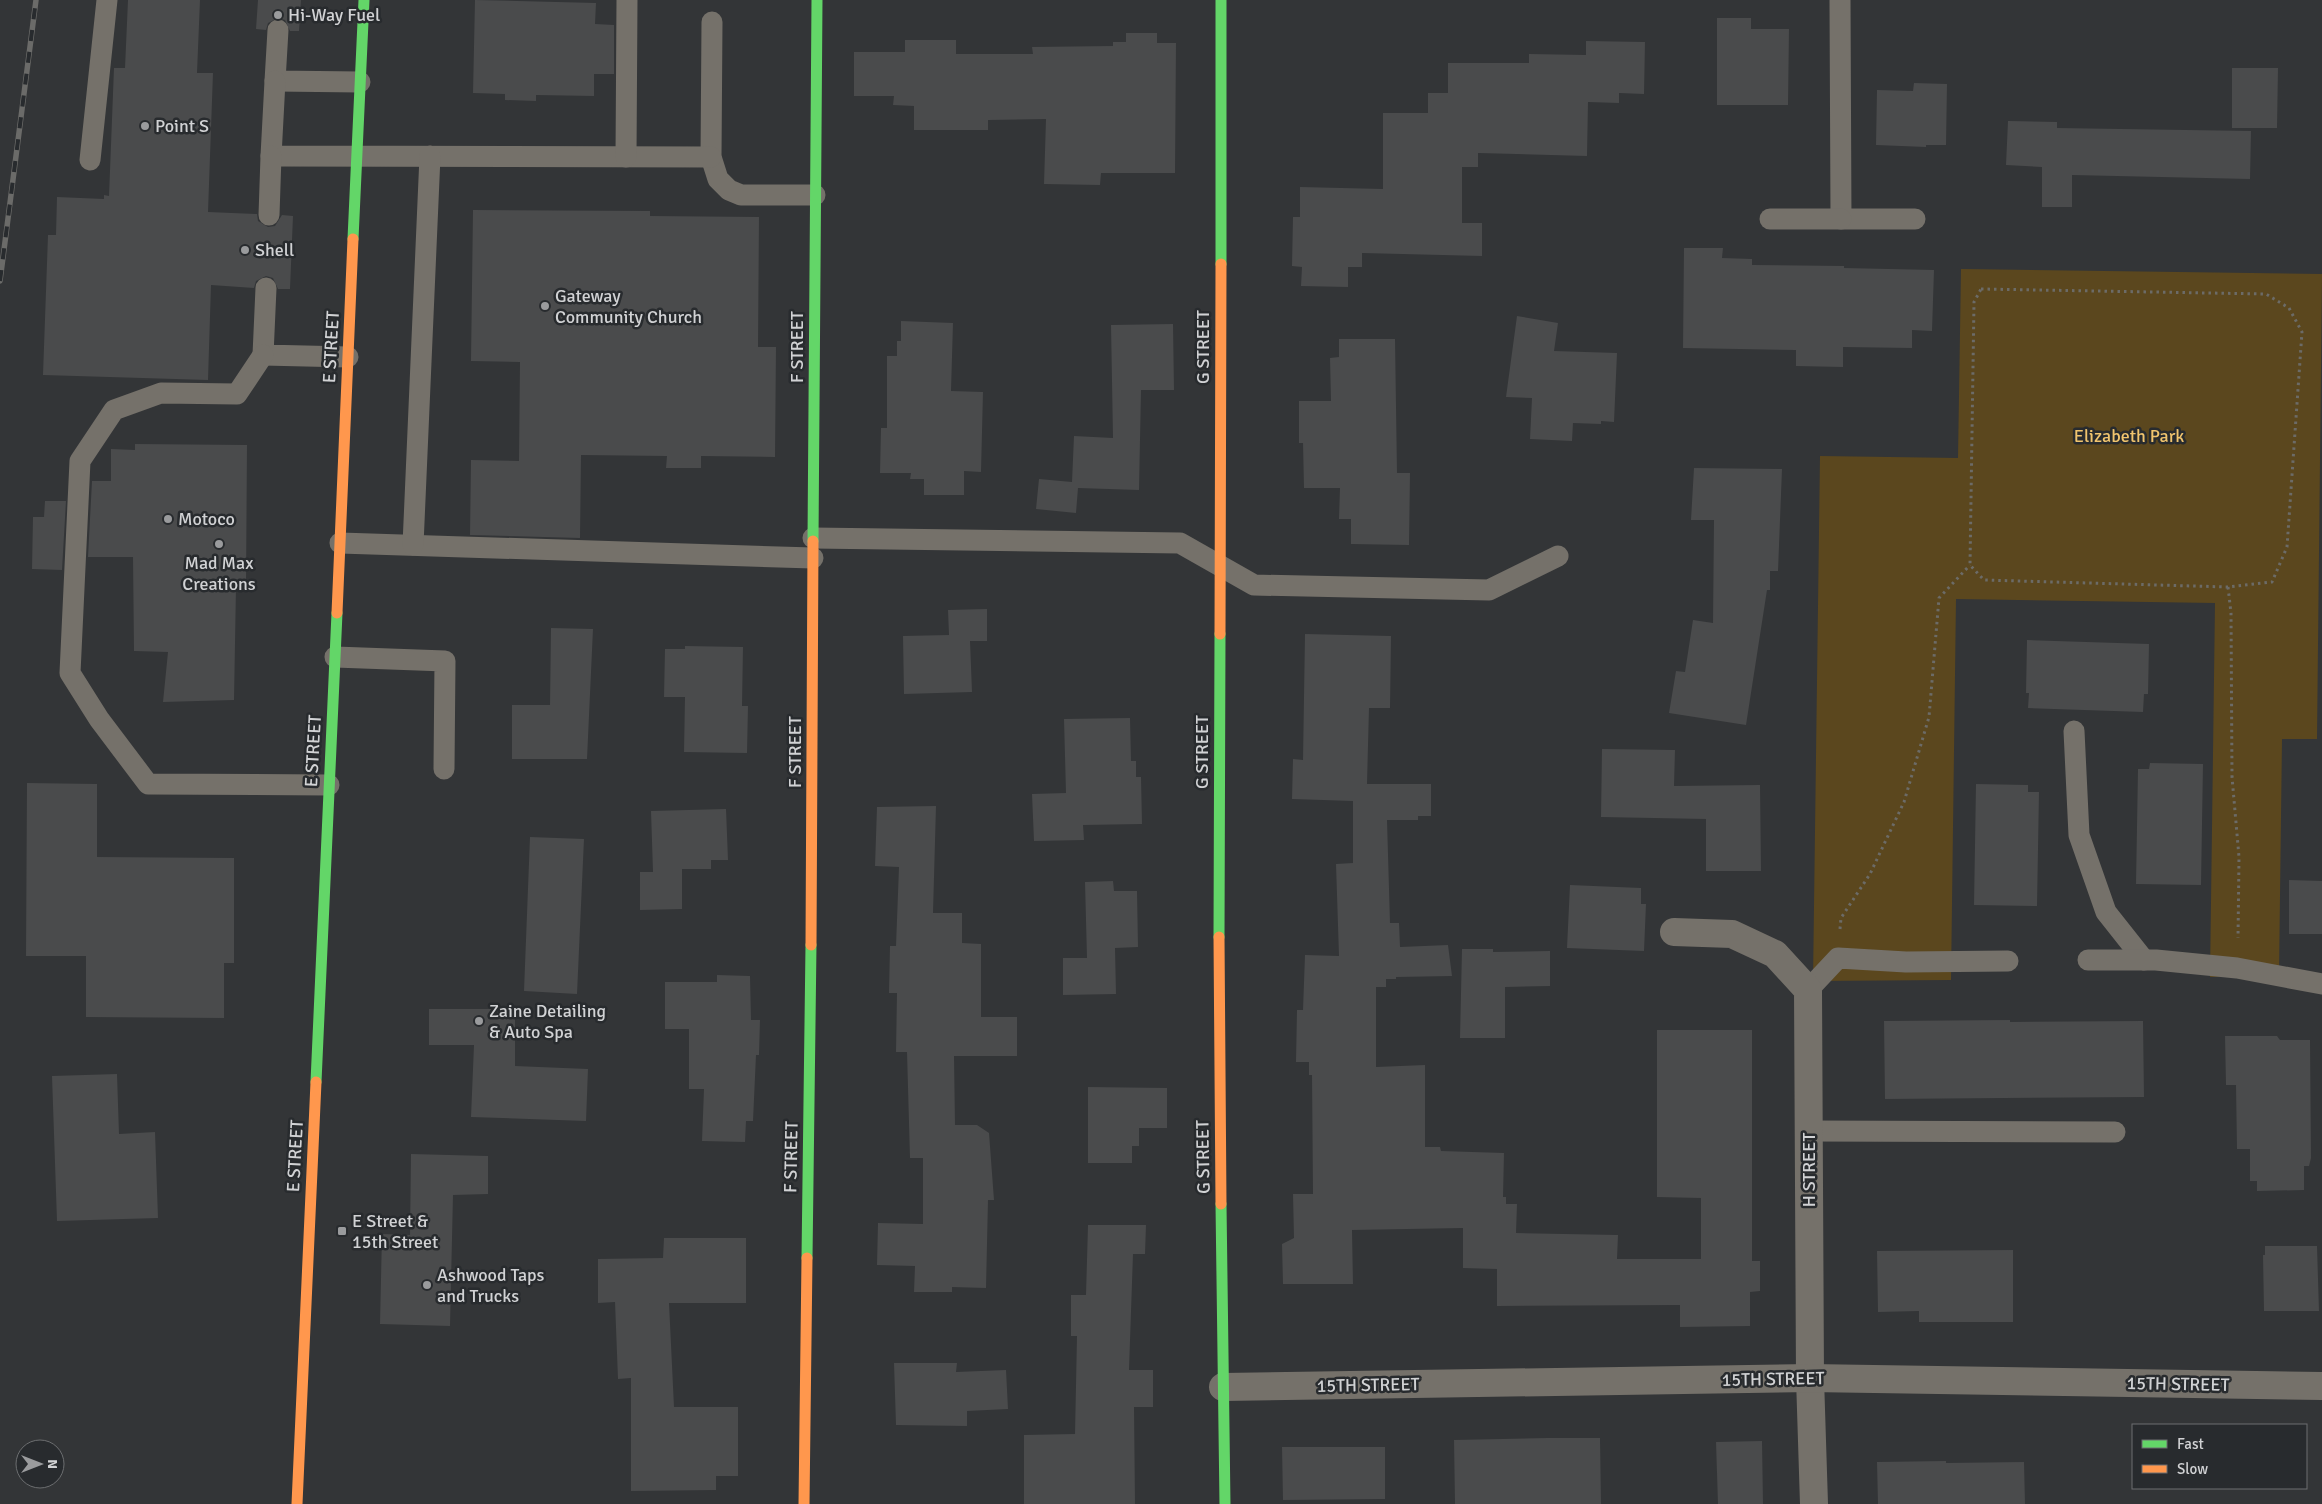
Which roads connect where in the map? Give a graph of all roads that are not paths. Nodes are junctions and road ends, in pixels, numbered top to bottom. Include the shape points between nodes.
1 (107, 0) edge
2 (364, 0) edge
3 (627, 0) edge
4 (817, 0) edge
5 (1221, 0) edge
6 (1840, 0) edge
7 (712, 22) dead end
8 (278, 30) dead end
9 (275, 81) junction
10 (360, 82) junction
11 (271, 156) junction
12 (357, 156) junction
13 (430, 156) junction
14 (626, 157) junction
15 (711, 157) junction
16 (90, 160) dead end
17 (815, 195) junction
18 (269, 215) dead end
19 (1841, 219) junction
20 (1915, 219) dead end
21 (1770, 220) dead end
22 (266, 288) dead end
23 (263, 355) junction
24 (348, 356) junction
25 (340, 543) junction
26 (412, 545) junction
27 (814, 548) junction
28 (1558, 556) dead end
29 (1220, 566) junction
30 (335, 657) junction
31 (2074, 732) dead end
32 (444, 768) dead end
33 (329, 785) junction
34 (1674, 932) dead end
35 (2088, 960) dead end
36 (2144, 960) junction
37 (2008, 961) dead end
38 (2322, 984) edge
39 (1808, 990) junction
40 (1809, 1131) junction
41 (2115, 1132) dead end
42 (1810, 1378) junction
43 (2322, 1386) edge
44 (1223, 1387) junction
45 (297, 1504) edge
46 (804, 1504) edge
47 (1225, 1504) edge
48 (1814, 1504) edge

1 - 16 lane
2 - 10 street, E STREET
3 - 14 lane
4 - 17 street, F STREET
5 - 29 street, G STREET
6 - 19 lane
7 - 15 lane
8 - 9 lane
9 - 10 lane
9 - 11 lane
10 - 12 street, E STREET
11 - 12 lane
11 - 18 lane
12 - 13 lane
12 - 24 street, E STREET
13 - 14 lane
13 - 26 lane
14 - 15 lane
15 - 17 lane via 718,179 729,190 741,195
17 - 27 street, F STREET
19 - 20 lane
19 - 21 lane
22 - 23 lane
23 - 24 lane
23 - 33 lane via 237,394 162,393 114,410 80,461 70,673 99,719 148,784
24 - 25 street, E STREET
25 - 26 lane
25 - 30 street, E STREET
26 - 27 lane
27 - 29 lane via 1180,543
27 - 46 street, F STREET
28 - 29 lane via 1489,590 1254,585
29 - 44 street, G STREET
30 - 32 lane via 445,660
30 - 33 street, E STREET
31 - 36 lane via 2079,836 2106,912
33 - 45 street, E STREET
34 - 39 street via 1732,934 1775,954
35 - 36 lane
36 - 38 lane via 2237,968
37 - 39 lane via 1906,962 1838,958
39 - 40 street, H STREET
40 - 41 lane
40 - 42 street, H STREET
42 - 43 street, 15TH STREET
42 - 44 street, 15TH STREET
42 - 48 street, H STREET
44 - 47 street, G STREET

